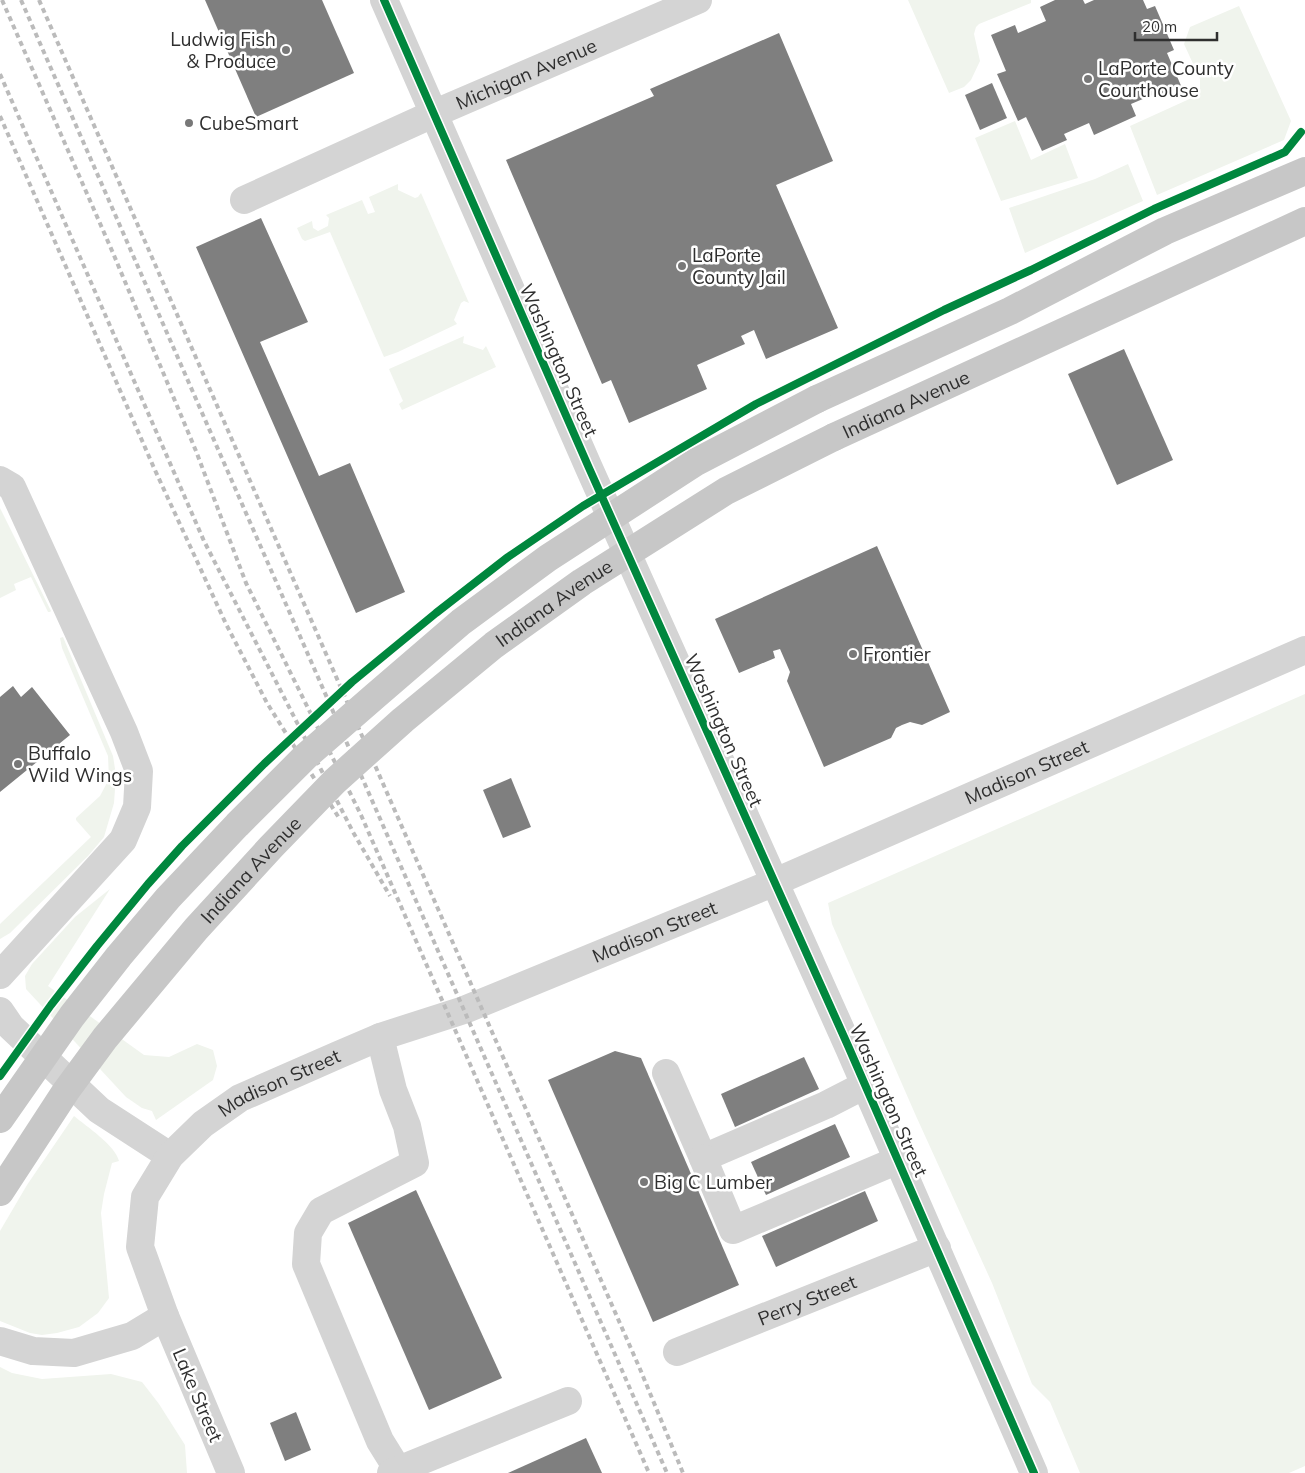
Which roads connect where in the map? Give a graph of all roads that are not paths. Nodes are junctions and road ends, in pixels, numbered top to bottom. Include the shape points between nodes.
1 (384, 0) edge
2 (698, 0) edge
3 (433, 114) junction
4 (1305, 171) edge
5 (244, 200) dead end
6 (1305, 221) edge
7 (0, 480) edge
8 (1305, 650) edge
9 (775, 882) junction
10 (0, 975) edge
11 (0, 1011) edge
12 (380, 1037) junction
13 (666, 1073) dead end
14 (865, 1085) junction
15 (0, 1119) edge
16 (170, 1156) junction
17 (703, 1158) junction
18 (898, 1160) junction
19 (0, 1192) edge
20 (937, 1248) junction
21 (165, 1316) junction
22 (0, 1341) edge
23 (676, 1352) dead end
24 (568, 1401) dead end
25 (394, 1472) edge
26 (231, 1473) edge
27 (1034, 1473) edge

1 - 3 street, Washington Street
2 - 3 street, Michigan Avenue
3 - 5 street, Michigan Avenue
3 - 9 street, Washington Street
4 - 15 main road, Indiana Avenue, bridge via 1165,231 1010,311 817,399 696,462 548,558 461,622 374,696 306,756 237,825 119,956 72,1016
6 - 19 main road, Indiana Avenue, bridge via 834,437 726,491 582,582 494,645 335,781 196,928 105,1038
7 - 10 street via 12,487 139,770 137,808 123,840
8 - 9 street, Madison Street
9 - 12 street, Madison Street via 464,1010
9 - 14 street, Washington Street
11 - 16 street via 11,1027 99,1110
12 - 16 street, Madison Street via 240,1098 203,1124
12 - 25 street via 393,1090 407,1126 414,1163 321,1211 308,1232 306,1264
13 - 17 street
14 - 17 street via 819,1109
14 - 18 street, Washington Street
16 - 21 street, Madison Street via 145,1197 140,1247
17 - 18 street via 733,1230
18 - 20 street, Washington Street
20 - 23 street, Perry Street
20 - 27 street, Washington Street
21 - 22 street via 132,1336 74,1353 33,1351
21 - 26 street, Lake Street
24 - 25 street

